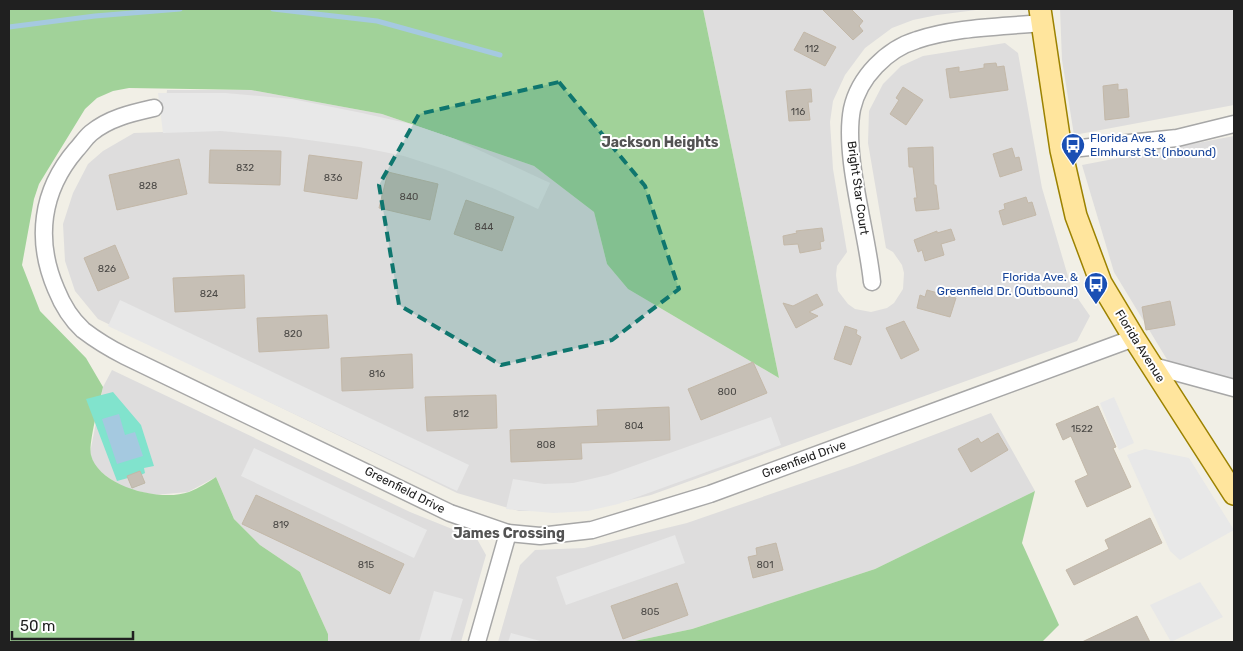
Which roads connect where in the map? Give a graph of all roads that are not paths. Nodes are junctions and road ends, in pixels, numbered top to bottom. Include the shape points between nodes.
1 (1040, 16) edge
2 (154, 108) dead end
3 (1234, 124) edge
4 (1061, 150) junction
5 (872, 282) dead end
6 (1134, 338) junction
7 (1152, 366) junction
8 (1234, 388) edge
9 (1234, 494) edge
10 (508, 534) junction
11 (478, 642) edge

1 - 4 main road, Florida Avenue
1 - 5 street, Bright Star Court via 918,39 891,53 866,80 853,106 850,132
2 - 10 street, Greenfield Drive via 122,115 91,133 70,156 52,184 42,224 44,254 52,280 70,315 83,330 125,356 450,512
3 - 4 street via 1177,138
4 - 6 main road, Florida Avenue via 1076,216 1102,283
6 - 7 main road, Florida Avenue
6 - 10 street, Greenfield Drive via 710,494 624,521 592,530 540,536
7 - 8 street
7 - 9 main road, Florida Avenue
10 - 11 street

